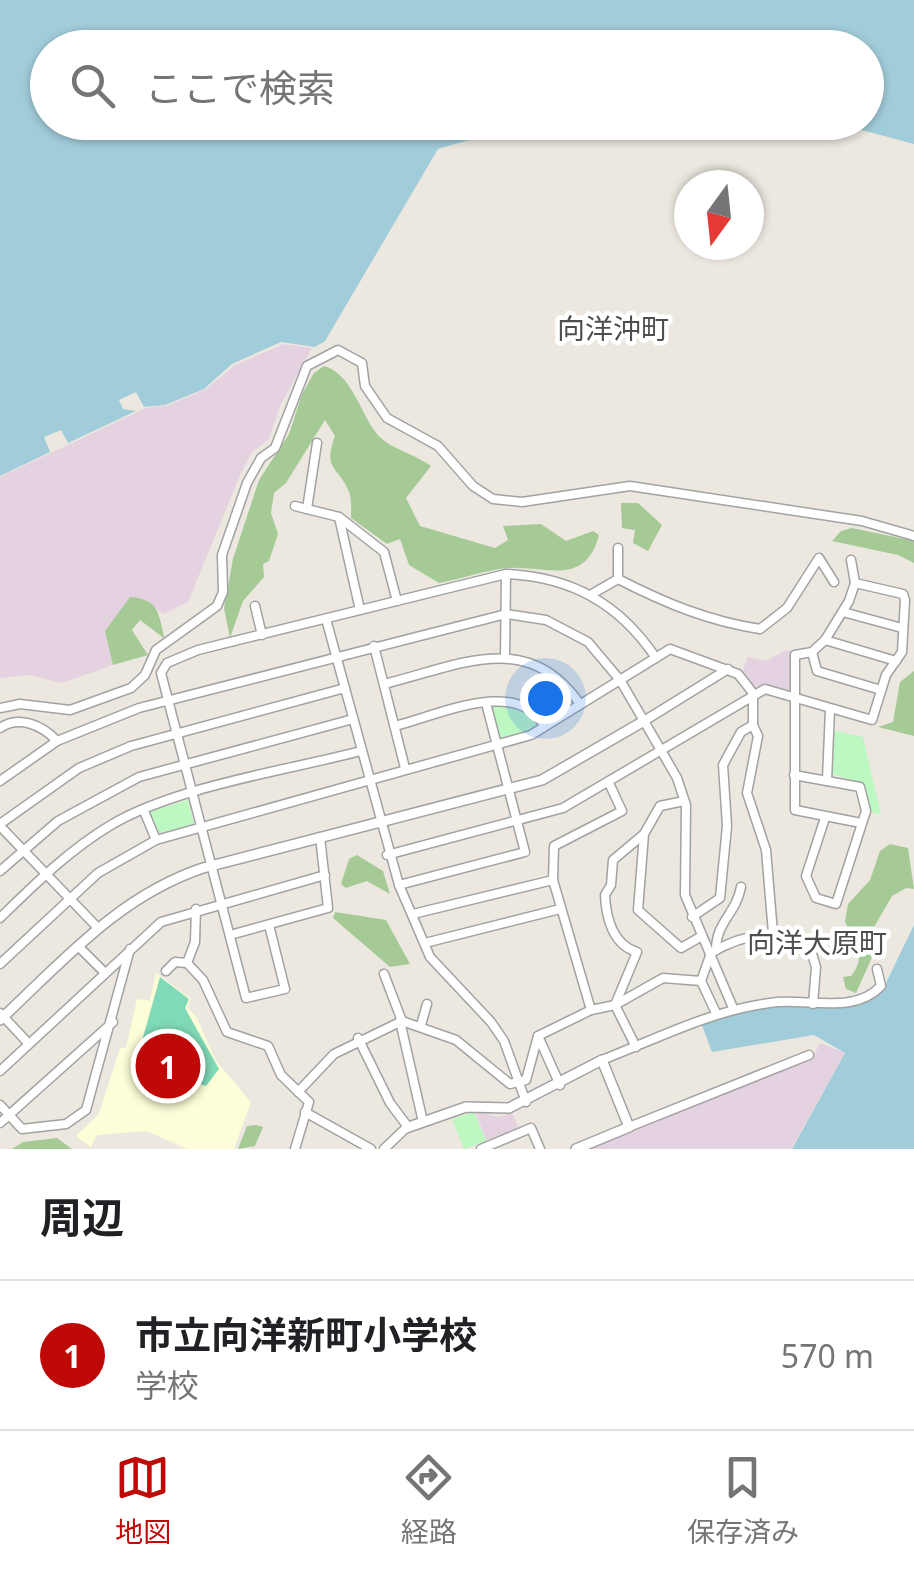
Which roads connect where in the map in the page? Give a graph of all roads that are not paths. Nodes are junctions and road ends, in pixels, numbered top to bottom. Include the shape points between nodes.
1 (317, 442) dead end
2 (295, 506) dead end
3 (307, 509) junction
4 (339, 517) junction
5 (914, 536) edge
6 (618, 548) dead end
7 (851, 560) dead end
8 (506, 574) junction
9 (618, 579) junction
10 (834, 582) dead end
11 (855, 584) junction
12 (592, 594) junction
13 (397, 600) junction
14 (255, 606) dead end
15 (360, 610) junction
16 (843, 612) junction
17 (506, 614) junction
18 (326, 619) junction
19 (902, 628) junction
20 (262, 635) junction
21 (825, 640) junction
22 (374, 646) junction
23 (812, 652) junction
24 (336, 656) junction
25 (505, 657) junction
26 (656, 658) junction
27 (896, 661) junction
28 (728, 669) junction
29 (620, 680) junction
30 (384, 684) junction
31 (345, 688) junction
32 (881, 690) junction
33 (754, 693) junction
34 (795, 698) junction
35 (169, 700) junction
36 (486, 703) junction
37 (580, 704) junction
38 (0, 708) edge
39 (830, 708) junction
40 (353, 719) junction
41 (644, 721) junction
42 (753, 725) junction
43 (395, 726) junction
44 (544, 726) junction
45 (0, 728) edge
46 (176, 732) junction
47 (57, 741) junction
48 (498, 745) junction
49 (361, 751) junction
50 (661, 751) junction
51 (184, 763) junction
52 (405, 768) junction
53 (794, 775) junction
54 (0, 781) edge
55 (826, 781) junction
56 (368, 783) junction
57 (609, 783) junction
58 (510, 789) junction
59 (193, 795) junction
60 (684, 801) junction
61 (144, 811) junction
62 (825, 818) junction
63 (379, 823) junction
64 (518, 823) junction
65 (861, 823) junction
66 (0, 825) edge
67 (200, 825) junction
68 (644, 834) junction
69 (320, 838) junction
70 (156, 840) junction
71 (23, 849) junction
72 (388, 855) junction
73 (212, 866) junction
74 (0, 871) edge
75 (47, 874) junction
76 (325, 875) junction
77 (552, 880) junction
78 (399, 885) junction
79 (741, 888) dead end
80 (69, 898) junction
81 (222, 903) junction
82 (196, 909) junction
83 (560, 910) junction
84 (413, 914) junction
85 (692, 916) junction
86 (0, 918) edge
87 (270, 924) junction
88 (98, 928) junction
89 (773, 933) junction
90 (230, 935) junction
91 (702, 936) junction
92 (424, 943) junction
93 (78, 946) junction
94 (130, 949) junction
95 (714, 951) junction
96 (187, 963) junction
97 (0, 964) edge
98 (877, 969) dead end
99 (166, 970) dead end
100 (104, 973) junction
101 (384, 974) dead end
102 (701, 981) junction
103 (427, 1004) dead end
104 (615, 1004) junction
105 (813, 1004) junction
106 (733, 1008) junction
107 (591, 1010) junction
108 (716, 1013) junction
109 (1, 1017) edge
110 (401, 1021) junction
111 (113, 1022) junction
112 (421, 1025) junction
113 (538, 1036) junction
114 (358, 1038) junction
115 (29, 1044) junction
116 (636, 1047) junction
117 (809, 1056) dead end
118 (602, 1060) junction
119 (0, 1071) edge
120 (518, 1084) junction
121 (560, 1085) junction
122 (298, 1092) junction
123 (526, 1102) junction
124 (0, 1105) edge
125 (305, 1112) junction
126 (8, 1114) junction
127 (423, 1122) junction
128 (0, 1123) edge
129 (407, 1128) junction
130 (630, 1128) junction
131 (295, 1149) edge
132 (371, 1149) edge
133 (384, 1149) edge
134 (480, 1149) edge
135 (540, 1149) edge
136 (576, 1149) edge

1 - 3 street
2 - 3 street
3 - 4 street
4 - 13 street via 384,552
4 - 15 street
5 - 38 street via 862,521 630,486 522,502 492,500 438,446 387,418 365,386 362,362 338,350 307,366 276,448 247,482 222,555 218,606 156,650 131,688 70,710
6 - 9 street
7 - 11 street
8 - 12 street
8 - 13 street
8 - 17 street
9 - 10 street via 717,622 760,629 786,608 819,558
9 - 12 street
11 - 16 street
11 - 19 street via 903,594
12 - 26 street via 622,615
13 - 15 street
14 - 20 street
15 - 18 street
16 - 19 street
16 - 21 street
17 - 22 street
17 - 25 street
17 - 29 street via 569,629
18 - 20 street
18 - 24 street
19 - 27 street
20 - 35 street via 167,663 161,672
21 - 23 street
21 - 27 street
22 - 24 street
22 - 30 street
23 - 32 street via 816,671
23 - 34 street via 795,655
24 - 31 street
24 - 35 street
25 - 30 street
25 - 37 street via 556,674
26 - 28 street via 670,649
26 - 29 street
27 - 32 street
28 - 33 street
28 - 41 street
29 - 37 street
29 - 41 street
30 - 43 street
31 - 40 street
31 - 46 street
32 - 39 street via 872,720
33 - 34 street
33 - 42 street
33 - 50 street
34 - 39 street
34 - 53 street
35 - 46 street
35 - 47 street
36 - 43 street
36 - 44 street via 526,706
36 - 48 street
37 - 44 street
39 - 55 street
40 - 49 street
40 - 51 street
41 - 50 street
41 - 58 street via 559,772
42 - 85 street via 740,732 722,765 727,826 720,898
42 - 89 street via 758,736 746,793 766,850
43 - 52 street
44 - 48 street
45 - 47 street via 26,722
46 - 51 street
46 - 66 street via 80,768
47 - 54 street
48 - 52 street
48 - 58 street
49 - 56 street
49 - 59 street
50 - 57 street
50 - 60 street
51 - 59 street
51 - 71 street via 97,796
52 - 56 street
53 - 55 street
53 - 62 street via 795,810
55 - 65 street via 860,787 866,812
56 - 63 street
56 - 67 street
57 - 64 street
57 - 77 street via 622,811 554,846
58 - 63 street
58 - 64 street
59 - 61 street
59 - 67 street
60 - 68 street via 660,806
60 - 85 street via 683,880
61 - 70 street
61 - 75 street via 115,822
62 - 65 street
62 - 65 street via 806,876 816,898 836,904
63 - 69 street
63 - 72 street
64 - 72 street
64 - 78 street via 526,852
66 - 71 street
67 - 70 street
67 - 73 street
68 - 91 street via 638,910 682,948
68 - 104 street via 614,860 605,896 612,930 637,952
69 - 73 street
69 - 76 street
70 - 80 street
71 - 74 street
71 - 75 street
72 - 78 street
73 - 81 street
73 - 88 street via 150,889
75 - 80 street
75 - 86 street
76 - 81 street
76 - 87 street via 328,908
77 - 83 street
77 - 84 street
78 - 84 street
79 - 95 street via 717,929
80 - 88 street
80 - 97 street
81 - 82 street
81 - 90 street
82 - 94 street via 161,922
82 - 96 street
83 - 92 street
83 - 107 street
84 - 92 street
85 - 91 street
87 - 90 street
87 - 90 street via 285,990 246,998
88 - 93 street
89 - 95 street
89 - 105 street via 812,954
91 - 95 street
92 - 120 street via 492,1022
93 - 100 street
93 - 109 street
94 - 100 street
94 - 111 street
95 - 102 street
95 - 106 street
96 - 99 street
96 - 122 street via 203,980 227,1032 268,1046
98 - 105 street via 881,986 872,994
100 - 115 street
101 - 110 street
102 - 104 street via 663,978
102 - 108 street
103 - 112 street
104 - 107 street
104 - 116 street
105 - 106 street
106 - 108 street
107 - 113 street
108 - 116 street
109 - 115 street
110 - 112 street
110 - 114 street
110 - 127 street
111 - 126 street
111 - 126 street via 91,1102 78,1119 22,1129
112 - 120 street via 456,1040
113 - 120 street via 526,1080
113 - 121 street
114 - 122 street
114 - 129 street
115 - 119 street
116 - 118 street
117 - 130 street
118 - 121 street
118 - 130 street
120 - 123 street
121 - 123 street
122 - 125 street via 309,1102
123 - 127 street via 466,1108
124 - 126 street
125 - 131 street
125 - 132 street
126 - 128 street
127 - 129 street
129 - 133 street
130 - 136 street
134 - 135 street via 531,1128

